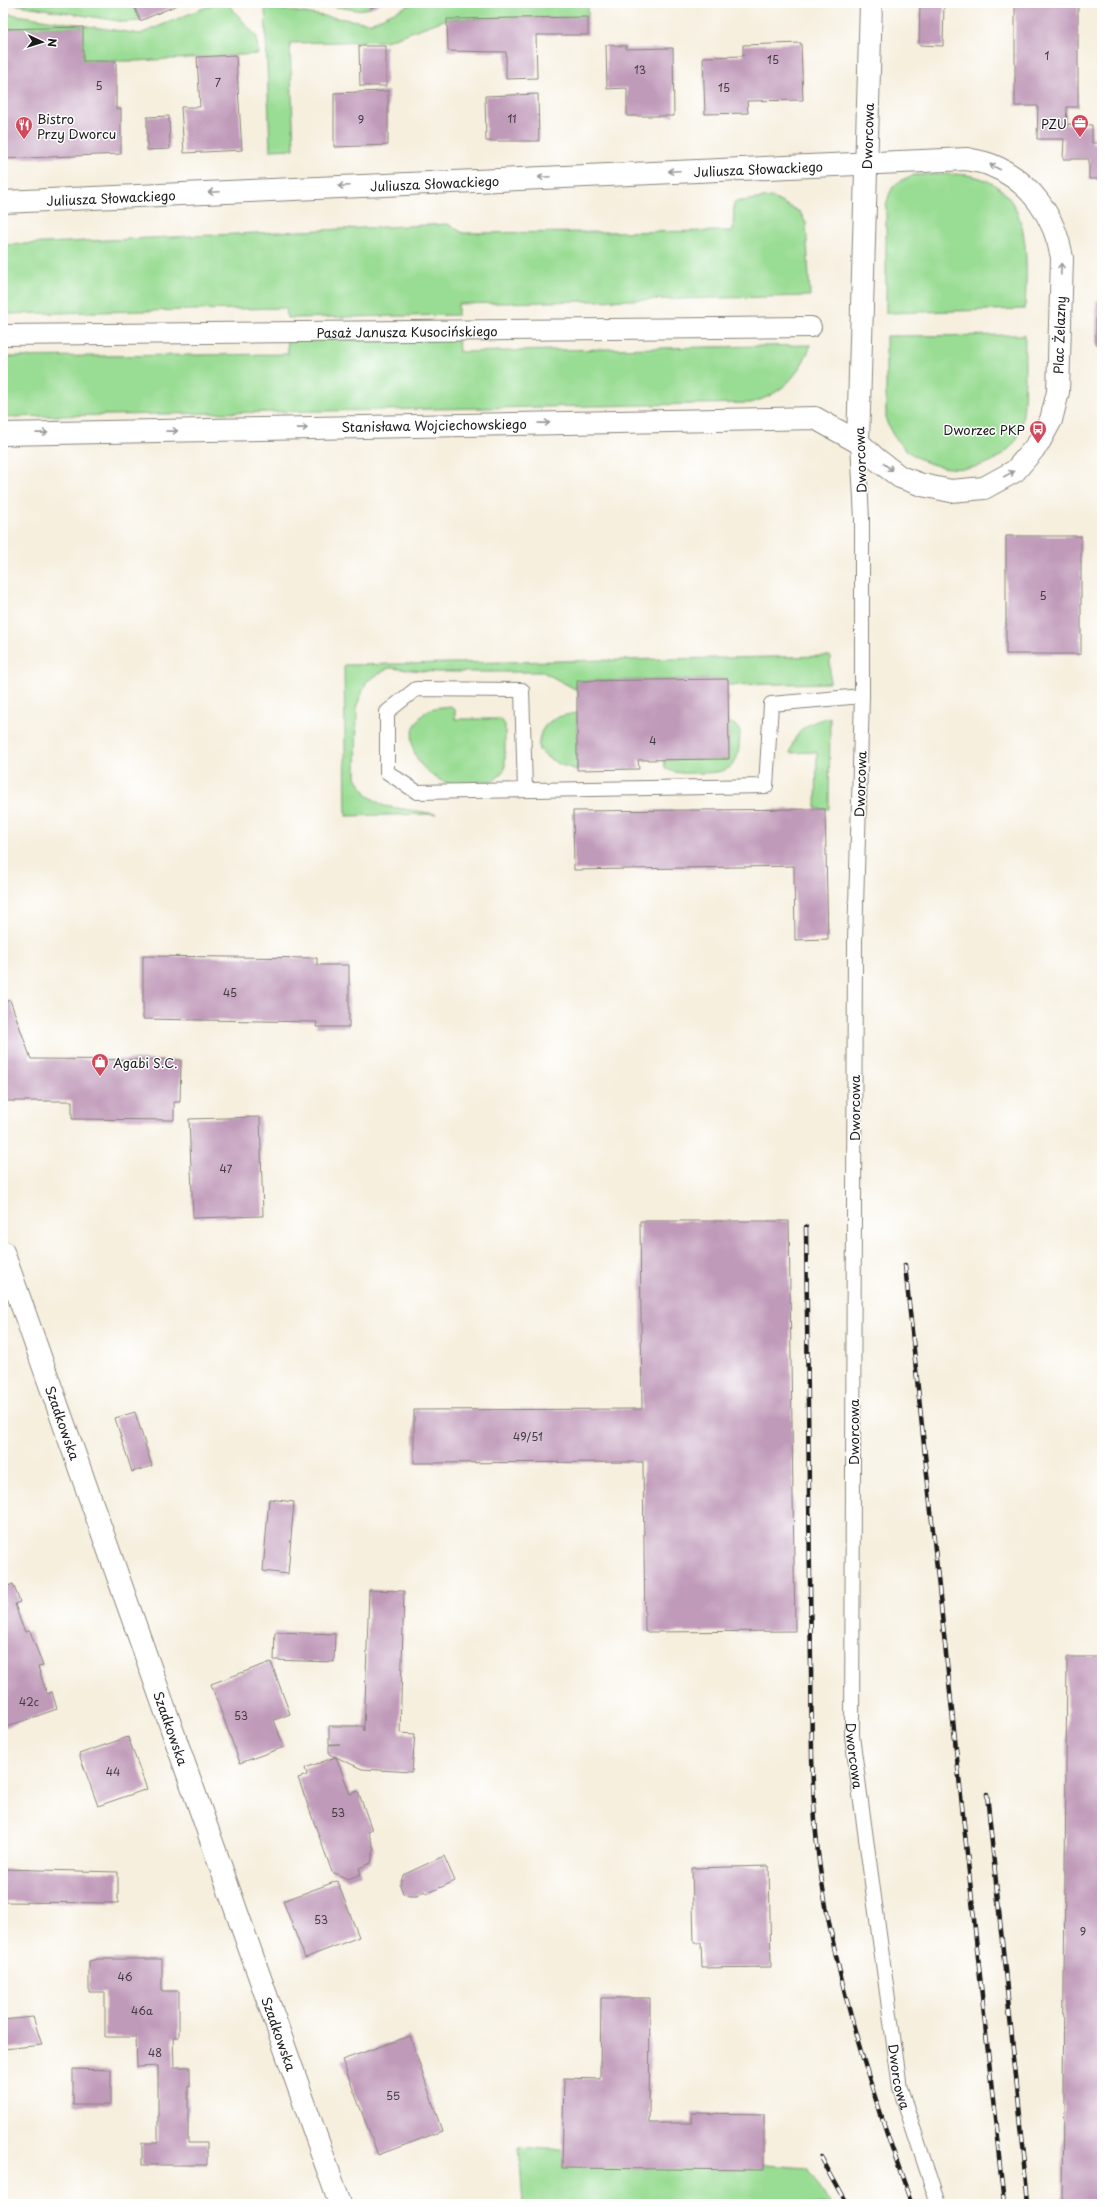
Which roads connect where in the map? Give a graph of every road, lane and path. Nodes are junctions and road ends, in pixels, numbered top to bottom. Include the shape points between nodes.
1 (871, 3) edge
2 (866, 162) junction
3 (3, 202) edge
4 (811, 327) dead end
5 (3, 335) edge
6 (3, 434) edge
7 (858, 442) junction
8 (862, 696) junction
9 (525, 790) junction
10 (3, 1252) edge
11 (340, 2204) edge
12 (938, 2204) edge

1 - 2 street, Dworcowa
2 -> 3 street, Juliusza Słowackiego
2 - 7 street, Dworcowa
7 -> 2 street, Plac Żelazny via 900,477 951,491 984,488 1015,471 1038,444 1050,420 1058,392 1062,266 1058,238 1049,216 1034,196 1012,177 991,164 967,159
4 - 5 street, Pasaż Janusza Kusocińskiego
6 -> 7 street, Stanisława Wojciechowskiego via 815,418
7 - 8 lane, Dworcowa via 862,519
8 - 9 lane via 771,704 766,786
8 - 12 lane, Dworcowa via 855,941 852,1736 900,2088
9 - 9 lane via 522,690 416,689 387,712 387,772 417,792
10 - 11 street, Szadkowska

